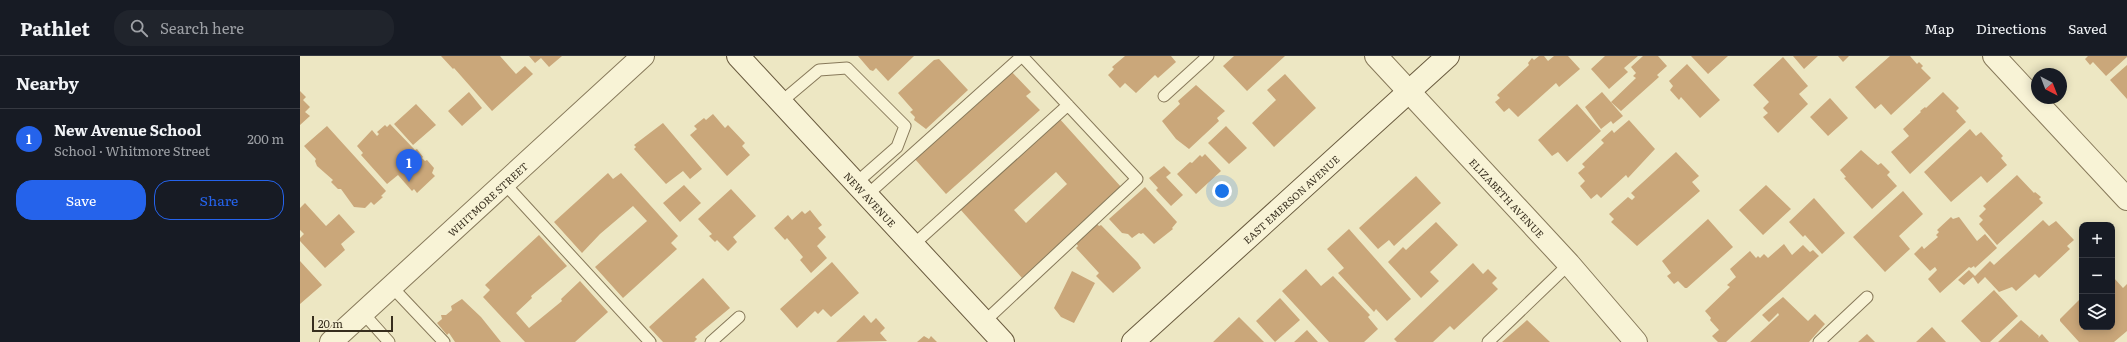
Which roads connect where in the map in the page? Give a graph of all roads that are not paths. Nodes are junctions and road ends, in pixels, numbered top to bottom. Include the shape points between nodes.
1 (644, 56) edge
2 (738, 56) edge
3 (1022, 56) edge
4 (1208, 56) edge
5 (1376, 56) edge
6 (1448, 56) edge
7 (1994, 56) edge
8 (1410, 91) junction
9 (1164, 96) dead end
10 (781, 102) junction
11 (1068, 106) junction
12 (504, 183) junction
13 (862, 189) junction
14 (2127, 199) edge
15 (913, 245) junction
16 (1569, 264) junction
17 (391, 286) junction
18 (1867, 297) dead end
19 (363, 313) junction
20 (739, 317) dead end
21 (984, 322) junction
22 (331, 342) edge
23 (389, 342) edge
24 (444, 342) edge
25 (650, 342) edge
26 (711, 342) edge
27 (1003, 342) edge
28 (1133, 342) edge
29 (1488, 342) edge
30 (1636, 342) edge
31 (1818, 342) edge

1 - 12 street, WHITMORE STREET
2 - 10 street, NEW AVENUE
3 - 11 lane
3 - 13 lane
4 - 9 lane
5 - 8 street, ELIZABETH AVENUE
6 - 8 street, EAST EMERSON AVENUE
7 - 14 street
8 - 16 street, ELIZABETH AVENUE
8 - 28 street, EAST EMERSON AVENUE
10 - 13 street, NEW AVENUE
10 - 13 lane via 819,70 847,68 905,126 896,146
11 - 15 lane
11 - 21 lane via 1137,179
12 - 17 street, WHITMORE STREET
12 - 25 lane
13 - 15 street, NEW AVENUE
15 - 21 street, NEW AVENUE
16 - 29 lane
16 - 30 street, ELIZABETH AVENUE
17 - 19 street, WHITMORE STREET
17 - 24 lane
18 - 31 lane
19 - 22 street, WHITMORE STREET
19 - 23 lane
20 - 26 lane
21 - 27 street, NEW AVENUE

